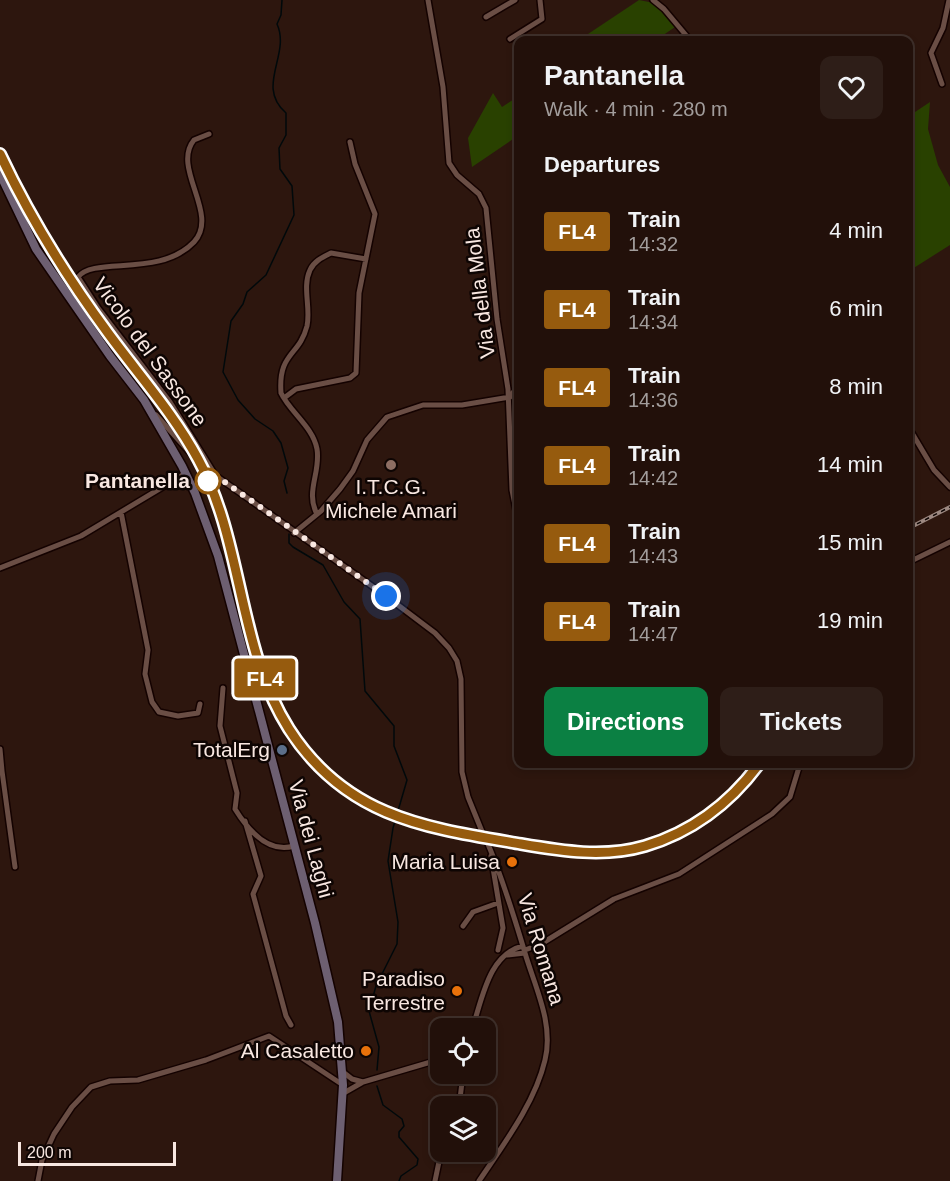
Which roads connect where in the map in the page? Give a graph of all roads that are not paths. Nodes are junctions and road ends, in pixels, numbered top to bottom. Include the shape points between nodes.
1 (428, 0) edge
2 (515, 0) edge
3 (540, 0) edge
4 (653, 0) edge
5 (950, 0) edge
6 (486, 17) dead end
7 (514, 36) edge
8 (515, 36) edge
9 (687, 36) edge
10 (510, 39) dead end
11 (942, 84) dead end
12 (209, 134) dead end
13 (350, 142) dead end
14 (0, 174) edge
15 (366, 259) junction
16 (514, 390) edge
17 (509, 397) junction
18 (284, 398) junction
19 (144, 400) junction
20 (913, 435) edge
21 (186, 473) junction
22 (215, 475) junction
23 (950, 487) edge
24 (514, 500) edge
25 (121, 512) junction
26 (317, 514) junction
27 (294, 533) junction
28 (948, 544) edge
29 (913, 560) edge
30 (0, 568) edge
31 (223, 688) dead end
32 (200, 704) dead end
33 (0, 749) edge
34 (799, 768) edge
35 (1, 771) edge
36 (245, 820) junction
37 (294, 846) junction
38 (491, 851) junction
39 (15, 867) dead end
40 (498, 903) junction
41 (463, 926) dead end
42 (524, 949) junction
43 (498, 950) dead end
44 (476, 1018) edge
45 (291, 1025) dead end
46 (430, 1062) edge
47 (345, 1084) junction
48 (439, 1162) edge
49 (38, 1181) edge
50 (337, 1181) edge
51 (435, 1181) edge
52 (479, 1181) edge

1 - 17 street, Via della Mola via 443,87 449,163 479,194 486,208
2 - 6 street
3 - 8 street via 542,19
4 - 9 street
5 - 11 street via 932,51
7 - 10 street
12 - 22 street, Vicolo del Sassone via 194,140 189,150 189,171 202,213 194,242 165,261 96,268 78,277 170,402
13 - 15 street via 375,213
14 - 19 main road, Via dei Laghi via 36,249
15 - 18 street via 358,300 355,375 296,389
15 - 18 street via 332,253 310,269 306,327 302,340 283,364 280,393
16 - 17 street
17 - 24 street, Via della Mola
17 - 26 street via 460,406 423,405 387,417 363,446 352,473
18 - 26 street via 316,446 311,495
19 - 21 main road, Via dei Laghi
19 - 22 street, Via Romana via 191,456
20 - 23 street via 934,470
21 - 25 street
21 - 37 main road, Via dei Laghi via 223,572
22 - 27 street, Via Romana
25 - 30 street via 81,536
25 - 32 street via 148,650 145,673 152,702 159,712 178,716 198,713
26 - 27 street
27 - 38 street, Via Romana, bridge via 424,624 454,654 461,679 462,772
28 - 29 street
31 - 36 street via 220,726 237,794 235,809
33 - 35 street
34 - 42 street via 790,797 776,812 679,874 614,899 541,944
35 - 39 street
36 - 37 street via 268,846
36 - 45 street via 261,876 253,894
37 - 47 main road, Via dei Laghi via 337,1018
38 - 40 street
38 - 42 street, Via Romana
40 - 41 street via 473,912
40 - 43 street via 503,928
42 - 44 street via 507,955 489,977
42 - 52 street, Via Romana via 545,1020 545,1061 531,1096
46 - 47 street
47 - 49 street via 268,1036 138,1080 97,1084 72,1107 54,1134
47 - 50 main road, Via dei Laghi
48 - 51 street

